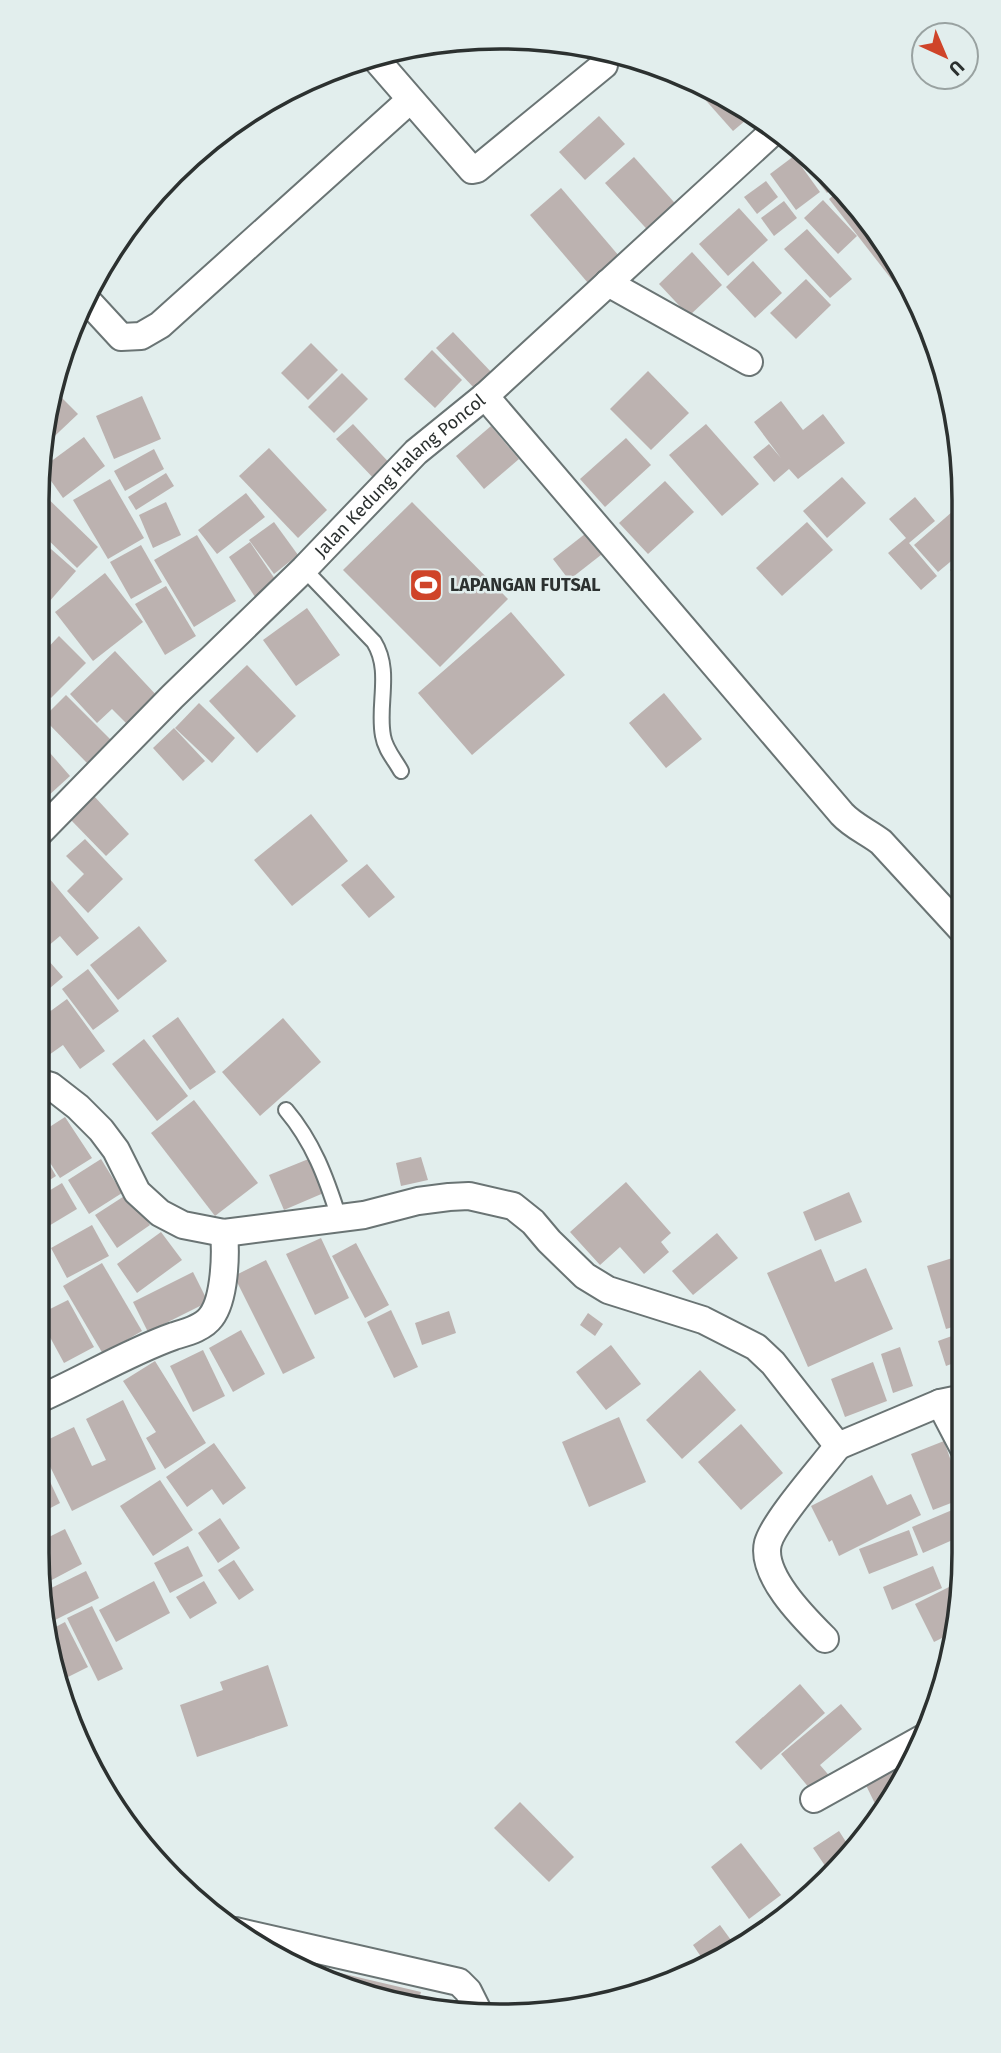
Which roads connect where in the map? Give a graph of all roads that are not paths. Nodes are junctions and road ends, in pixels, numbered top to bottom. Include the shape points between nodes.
1 (381, 65) edge
2 (604, 65) dead end
3 (410, 100) junction
4 (767, 136) edge
5 (608, 283) junction
6 (93, 307) edge
7 (749, 362) dead end
8 (485, 396) junction
9 (304, 569) junction
10 (401, 771) dead end
11 (49, 823) edge
12 (952, 919) edge
13 (49, 1085) edge
14 (286, 1110) dead end
15 (339, 1218) junction
16 (224, 1233) junction
17 (49, 1394) edge
18 (952, 1400) edge
19 (838, 1446) junction
20 (825, 1639) dead end
21 (908, 1747) edge
22 (814, 1799) dead end
23 (266, 1938) edge
24 (474, 2003) edge

1 - 3 street
2 - 3 street via 477,169 470,168
3 - 6 street via 160,325 141,336 121,337
4 - 5 street, Jalan Kedung Halang Poncol
5 - 7 street
5 - 8 street, Jalan Kedung Halang Poncol
8 - 9 street, Jalan Kedung Halang Poncol via 416,452
8 - 12 street via 849,822 881,842
9 - 10 lane via 380,653 383,738
9 - 11 street, Jalan Kedung Halang Poncol
13 - 16 street via 102,1129 137,1192 160,1213 183,1225
14 - 15 lane via 321,1163
15 - 16 street
15 - 19 street via 449,1197 469,1196 513,1206 585,1276 608,1290 703,1320 756,1347
16 - 17 street via 223,1280 215,1311 203,1325 144,1347
18 - 19 street
19 - 20 street via 776,1527 768,1545 771,1566 790,1604
21 - 22 street
23 - 24 street via 459,1982

